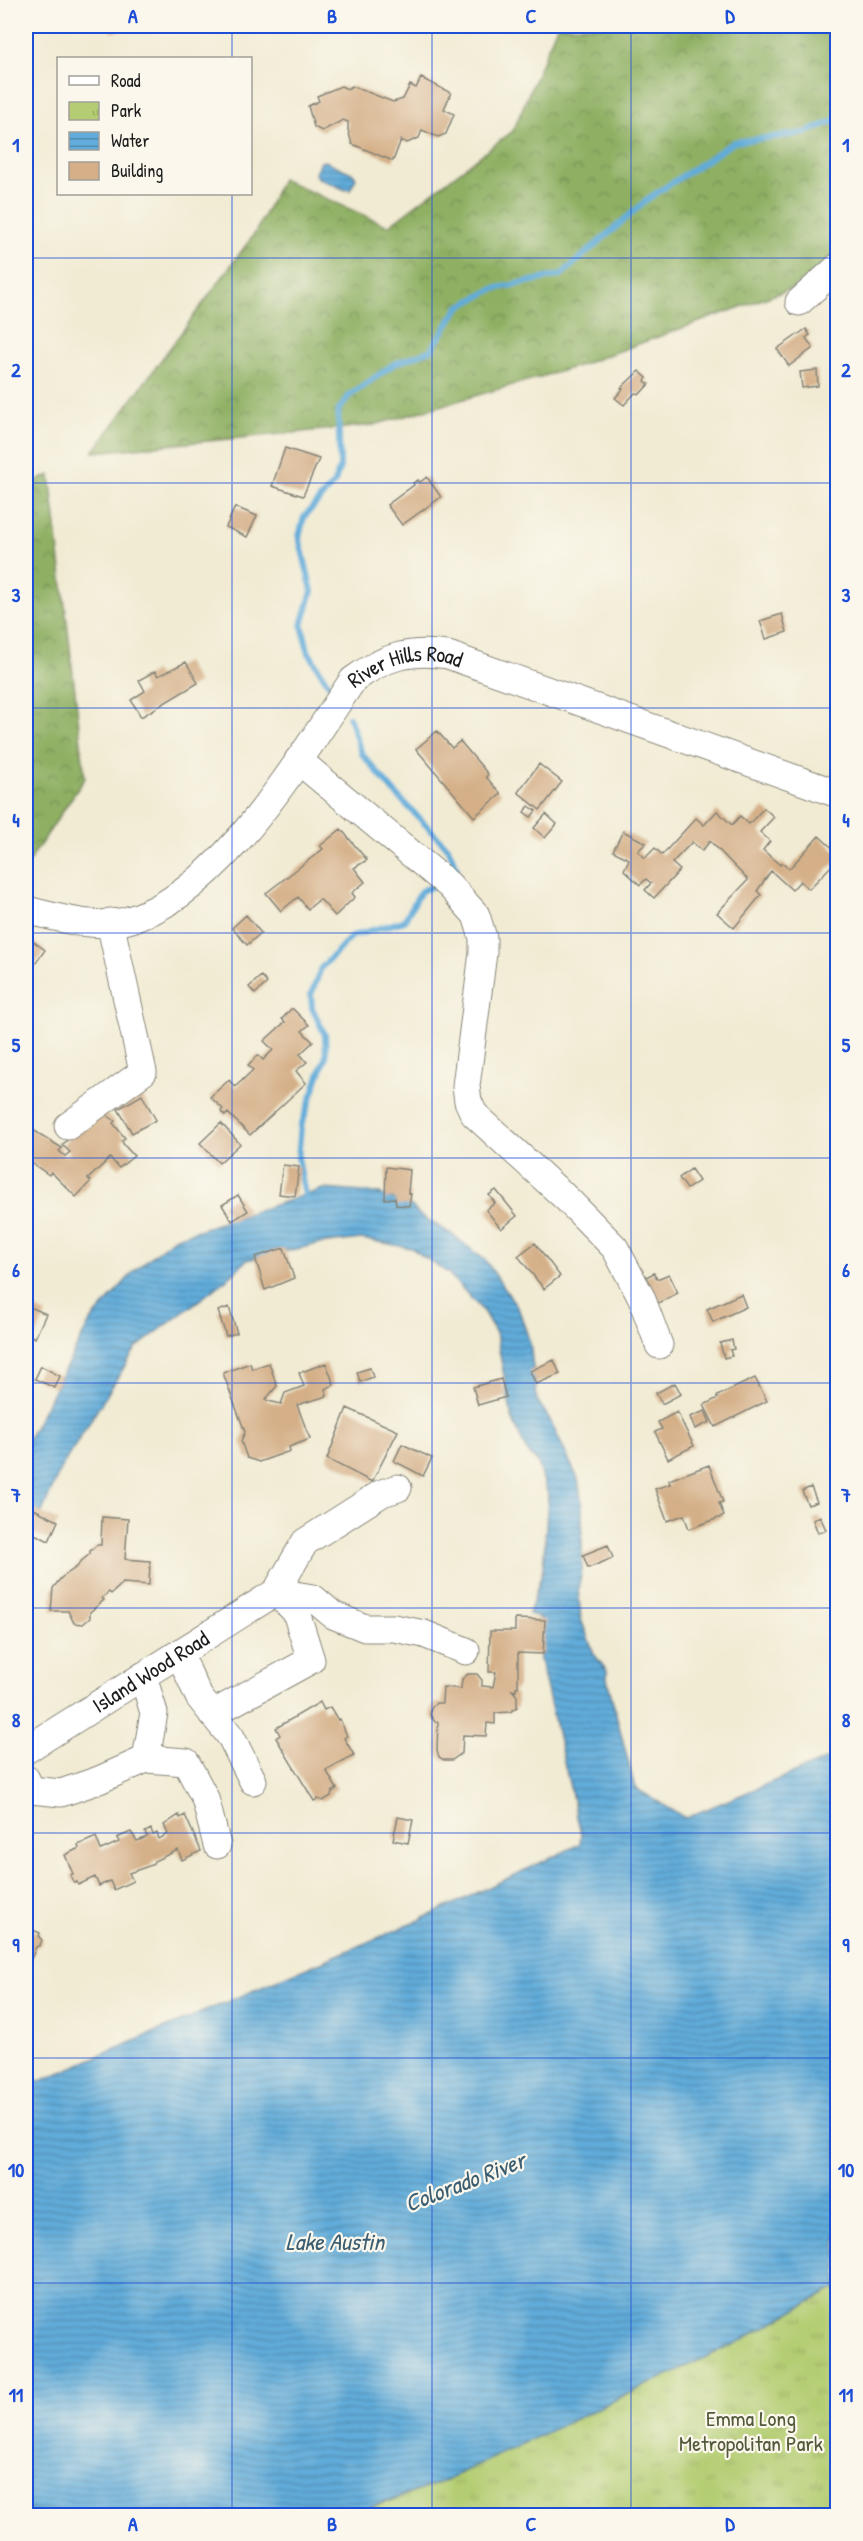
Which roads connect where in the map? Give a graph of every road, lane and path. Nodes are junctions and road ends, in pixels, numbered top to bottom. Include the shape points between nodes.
1 (837, 267) edge
2 (799, 302) dead end
3 (297, 760) junction
4 (837, 794) edge
5 (26, 910) edge
6 (110, 922) junction
7 (68, 1126) dead end
8 (659, 1345) dead end
9 (398, 1488) dead end
10 (276, 1592) junction
11 (466, 1651) dead end
12 (179, 1653) junction
13 (143, 1676) junction
14 (212, 1714) junction
15 (26, 1750) edge
16 (146, 1759) junction
17 (26, 1779) edge
18 (253, 1781) dead end
19 (217, 1845) dead end

1 - 2 street
3 - 4 street, River Hills Road via 353,680 373,665 427,652 448,656
3 - 6 street, River Hills Road via 256,821 228,853 160,907 124,921
3 - 8 street via 448,885 476,915 483,953 467,1068 468,1101 474,1114 615,1248 641,1298
5 - 6 street, River Hills Road via 86,924
6 - 7 street via 143,1072
9 - 10 street via 382,1493 305,1542
10 - 11 street via 313,1598 333,1615 365,1628 424,1634
10 - 12 street, Island Wood Road
10 - 14 street via 296,1612 311,1660
12 - 13 street, Island Wood Road
12 - 14 street via 199,1697
13 - 15 street, Island Wood Road
13 - 16 street via 154,1713
14 - 18 street via 231,1737
16 - 17 street via 61,1793 31,1790
16 - 19 street via 186,1762 205,1798

